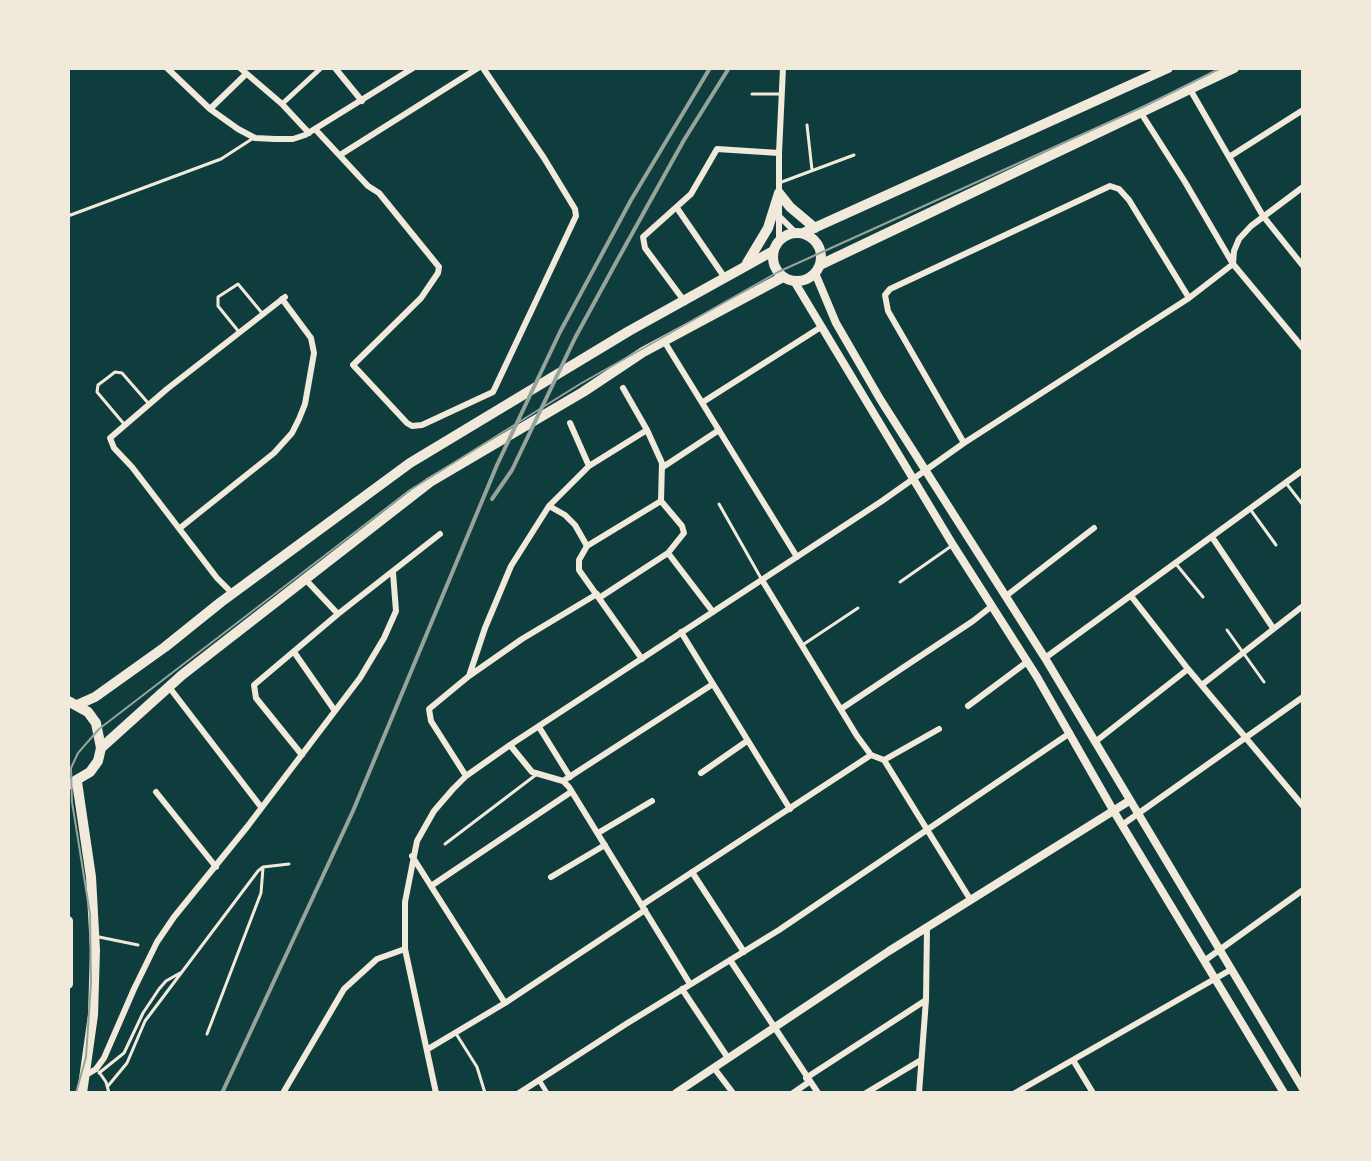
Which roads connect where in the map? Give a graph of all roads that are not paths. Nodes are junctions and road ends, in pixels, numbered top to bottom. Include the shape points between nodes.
1 (167, 68) edge
2 (240, 68) edge
3 (321, 68) edge
4 (335, 68) edge
5 (481, 68) edge
6 (783, 68) edge
7 (1168, 68) edge
8 (1234, 68) edge
9 (409, 69) edge
10 (246, 74) junction
11 (1191, 91) junction
12 (752, 94) dead end
13 (780, 94) junction
14 (362, 101) junction
15 (282, 104) junction
16 (210, 109) junction
17 (1303, 110) edge
18 (1141, 113) junction
19 (807, 125) dead end
20 (312, 131) junction
21 (255, 138) junction
22 (779, 153) junction
23 (340, 155) junction
24 (854, 155) dead end
25 (1229, 157) junction
26 (812, 170) junction
27 (1303, 187) edge
28 (779, 188) junction
29 (677, 208) junction
30 (68, 216) edge
31 (1263, 216) junction
32 (781, 218) junction
33 (815, 228) junction
34 (800, 233) junction
35 (779, 240) junction
36 (773, 251) junction
37 (1233, 264) junction
38 (1303, 266) edge
39 (744, 267) junction
40 (818, 269) junction
41 (783, 277) junction
42 (725, 278) junction
43 (794, 281) junction
44 (1189, 298) junction
45 (685, 302) junction
46 (263, 314) junction
47 (821, 327) junction
48 (239, 332) junction
49 (664, 341) junction
50 (1303, 348) edge
51 (623, 388) dead end
52 (703, 402) junction
53 (149, 404) junction
54 (570, 423) dead end
55 (124, 424) junction
56 (647, 430) junction
57 (719, 430) junction
58 (964, 443) junction
59 (589, 466) junction
60 (663, 467) junction
61 (1303, 470) edge
62 (927, 471) junction
63 (913, 478) junction
64 (1286, 483) junction
65 (661, 501) junction
66 (719, 504) dead end
67 (1303, 505) edge
68 (549, 506) junction
69 (1250, 509) junction
70 (180, 528) junction
71 (1094, 528) dead end
72 (440, 534) dead end
73 (1212, 537) junction
74 (953, 545) junction
75 (1276, 545) dead end
76 (587, 546) junction
77 (668, 553) junction
78 (797, 557) junction
79 (1176, 564) junction
80 (393, 573) junction
81 (306, 580) junction
82 (762, 580) junction
83 (900, 582) dead end
84 (233, 594) junction
85 (598, 596) junction
86 (1006, 596) junction
87 (1131, 596) junction
88 (1203, 597) dead end
89 (992, 606) junction
90 (1303, 606) edge
91 (858, 608) dead end
92 (713, 612) junction
93 (338, 614) junction
94 (1273, 628) junction
95 (1227, 630) dead end
96 (681, 632) junction
97 (801, 646) junction
98 (294, 652) junction
99 (1243, 652) junction
100 (1045, 658) junction
101 (642, 659) junction
102 (1027, 662) junction
103 (1188, 669) junction
104 (469, 676) junction
105 (1264, 682) dead end
106 (713, 684) junction
107 (1203, 684) junction
108 (169, 687) junction
109 (1303, 697) edge
110 (72, 703) edge
111 (968, 706) dead end
112 (841, 709) junction
113 (335, 711) junction
114 (539, 727) junction
115 (939, 729) dead end
116 (1070, 733) junction
117 (1246, 737) junction
118 (747, 741) junction
119 (1095, 742) junction
120 (510, 745) junction
121 (101, 748) junction
122 (302, 755) junction
123 (871, 755) junction
124 (884, 760) junction
125 (701, 773) dead end
126 (537, 774) junction
127 (466, 776) junction
128 (567, 779) junction
129 (72, 783) edge
130 (156, 792) dead end
131 (571, 792) junction
132 (652, 801) dead end
133 (1129, 801) junction
134 (1303, 806) edge
135 (261, 807) junction
136 (790, 809) junction
137 (1113, 810) junction
138 (1137, 815) junction
139 (1122, 825) junction
140 (926, 830) junction
141 (598, 833) junction
142 (445, 844) dead end
143 (605, 845) junction
144 (412, 856) junction
145 (289, 864) dead end
146 (216, 867) junction
147 (263, 867) junction
148 (692, 872) junction
149 (551, 877) dead end
150 (431, 886) junction
151 (1303, 890) edge
152 (970, 899) junction
153 (644, 908) junction
154 (68, 921) edge
155 (927, 927) junction
156 (95, 936) junction
157 (138, 945) dead end
158 (405, 949) junction
159 (1220, 949) junction
160 (744, 952) junction
161 (730, 960) junction
162 (1204, 961) junction
163 (1232, 969) junction
164 (181, 973) junction
165 (1214, 977) junction
166 (68, 984) edge
167 (690, 984) junction
168 (682, 989) junction
169 (926, 1000) junction
170 (505, 1003) junction
171 (776, 1027) junction
172 (455, 1032) junction
173 (207, 1034) dead end
174 (428, 1049) junction
175 (728, 1058) junction
176 (922, 1060) junction
177 (1073, 1060) junction
178 (714, 1068) junction
179 (94, 1072) junction
180 (539, 1080) junction
181 (808, 1080) junction
182 (108, 1086) junction
183 (1303, 1089) edge
184 (1282, 1092) edge
185 (82, 1093) edge
186 (109, 1093) edge
187 (283, 1093) edge
188 (436, 1093) edge
189 (485, 1093) edge
190 (519, 1093) edge
191 (547, 1093) edge
192 (676, 1093) edge
193 (733, 1093) edge
194 (793, 1093) edge
195 (818, 1093) edge
196 (866, 1093) edge
197 (919, 1093) edge
198 (1015, 1093) edge
199 (1093, 1093) edge

1 - 16 street
2 - 10 street
3 - 15 street
4 - 14 street
5 - 23 street
5 - 23 street via 544,158 576,216 493,392 422,425 407,423 353,365 421,298 439,267 379,193
6 - 13 street
7 - 33 main road
8 - 11 main road
9 - 14 street
10 - 15 street
10 - 16 street
11 - 18 main road
11 - 25 street
12 - 13 lane
13 - 22 street
14 - 20 street
15 - 20 street
16 - 21 street
17 - 25 street
18 - 37 street
18 - 40 main road
19 - 26 lane
20 - 21 street via 293,139
20 - 23 street
21 - 30 lane via 221,159
22 - 28 street
22 - 29 street via 717,149 697,186
24 - 26 lane
25 - 31 street
26 - 28 lane
27 - 31 street
28 - 32 street
28 - 33 main road
28 - 39 main road via 768,228
29 - 42 street
29 - 45 street via 642,241
31 - 37 street via 1239,239
31 - 38 street
32 - 34 street
32 - 35 street
33 - 34 main road
34 - 35 main road
34 - 40 main road via 818,244
35 - 36 main road
36 - 39 main road
36 - 41 main road via 774,265
37 - 44 street
37 - 50 street
39 - 42 main road
40 - 43 main road
40 - 62 street via 836,323
41 - 43 main road
41 - 49 main road
42 - 45 main road
43 - 47 street
44 - 58 street
44 - 58 street via 1129,200 1110,186 890,289 885,295 888,311
45 - 84 main road via 410,463
46 - 48 street
46 - 48 lane via 238,284 224,292 216,301
46 - 70 street via 284,298 311,338 314,353 305,404 292,433 274,453
47 - 52 street
47 - 63 street
48 - 53 street
49 - 52 street
49 - 81 main road via 415,492
51 - 56 street
52 - 57 street
53 - 55 street
53 - 55 lane via 121,373 98,385 97,392
54 - 59 street
55 - 70 street via 111,444
56 - 59 street
56 - 60 street
57 - 60 street
57 - 78 street
58 - 62 street
59 - 68 street
60 - 65 street
61 - 64 street
62 - 63 street
62 - 86 street
63 - 74 street
63 - 78 street
64 - 67 lane
64 - 69 street
65 - 76 street
65 - 77 street via 684,530
66 - 82 lane
68 - 76 street via 571,519
68 - 104 street via 511,566
69 - 73 street
69 - 75 lane
70 - 84 street
71 - 86 street
72 - 80 street
73 - 79 street
73 - 94 street
74 - 83 lane
74 - 89 street
76 - 85 street via 578,564
77 - 85 street
77 - 92 street
78 - 82 street
79 - 87 street
79 - 88 lane
80 - 93 street
80 - 113 street via 393,620
81 - 93 street
81 - 108 main road
82 - 92 street
82 - 97 street
84 - 110 main road via 95,697
85 - 101 street
85 - 104 street
86 - 100 street
87 - 100 street
87 - 103 street
89 - 102 street
89 - 112 street
90 - 94 street
91 - 97 lane
92 - 96 street
93 - 98 street
94 - 99 street
95 - 99 lane
96 - 101 street
96 - 106 street
97 - 112 street
98 - 113 street
98 - 122 street via 256,681 253,691
99 - 105 lane
99 - 107 street
100 - 119 street
101 - 114 street
102 - 111 street
102 - 116 street
103 - 107 street
103 - 119 street
104 - 127 street via 428,712
106 - 118 street
106 - 128 street
107 - 117 street
108 - 121 main road
108 - 135 street
109 - 117 street
110 - 121 main road via 96,723
112 - 123 street
113 - 122 street
114 - 120 street
114 - 128 street
115 - 124 street
116 - 137 street
116 - 140 street
117 - 134 street
117 - 138 street
118 - 125 street
118 - 136 street
119 - 133 street
120 - 126 street
120 - 127 street
121 - 129 main road via 90,772
122 - 135 street
123 - 124 street
123 - 136 street
124 - 140 street
126 - 128 street
126 - 142 lane
127 - 144 street via 434,811
128 - 131 street
129 - 156 main road via 91,877
130 - 146 street
131 - 141 street
131 - 150 street
132 - 141 street
133 - 137 street
133 - 138 street
135 - 146 street
136 - 148 street
137 - 139 street
137 - 152 street
138 - 139 street
138 - 159 street
139 - 162 street
140 - 152 street
140 - 160 street
141 - 143 street
143 - 149 street
143 - 153 street
144 - 150 street
144 - 158 street
145 - 147 lane
146 - 179 street via 157,942
147 - 164 lane
147 - 173 lane via 261,893
148 - 153 street
148 - 160 street
150 - 170 street
151 - 159 street
152 - 155 street
153 - 167 street
153 - 170 street
154 - 166 main road
155 - 169 street
155 - 171 street
156 - 157 lane
156 - 179 main road
158 - 174 street
158 - 187 street via 377,959 344,989
159 - 162 street
159 - 163 street
160 - 161 street
161 - 167 street
161 - 171 street
162 - 165 street
163 - 165 street
163 - 183 street
164 - 179 lane via 166,981 151,1001 124,1053
164 - 182 lane via 145,1021 127,1063
165 - 177 street
165 - 184 street
167 - 168 street
168 - 175 street
168 - 180 street
169 - 176 street
169 - 181 street
170 - 172 street
171 - 175 street
171 - 181 street
172 - 174 street
172 - 189 lane via 477,1067
174 - 188 street
175 - 178 street
176 - 196 street
176 - 197 street
177 - 198 street
177 - 199 street
178 - 192 street
178 - 193 street
179 - 182 lane
179 - 185 main road
180 - 190 street
180 - 191 street
181 - 194 street
181 - 195 street
182 - 186 lane

